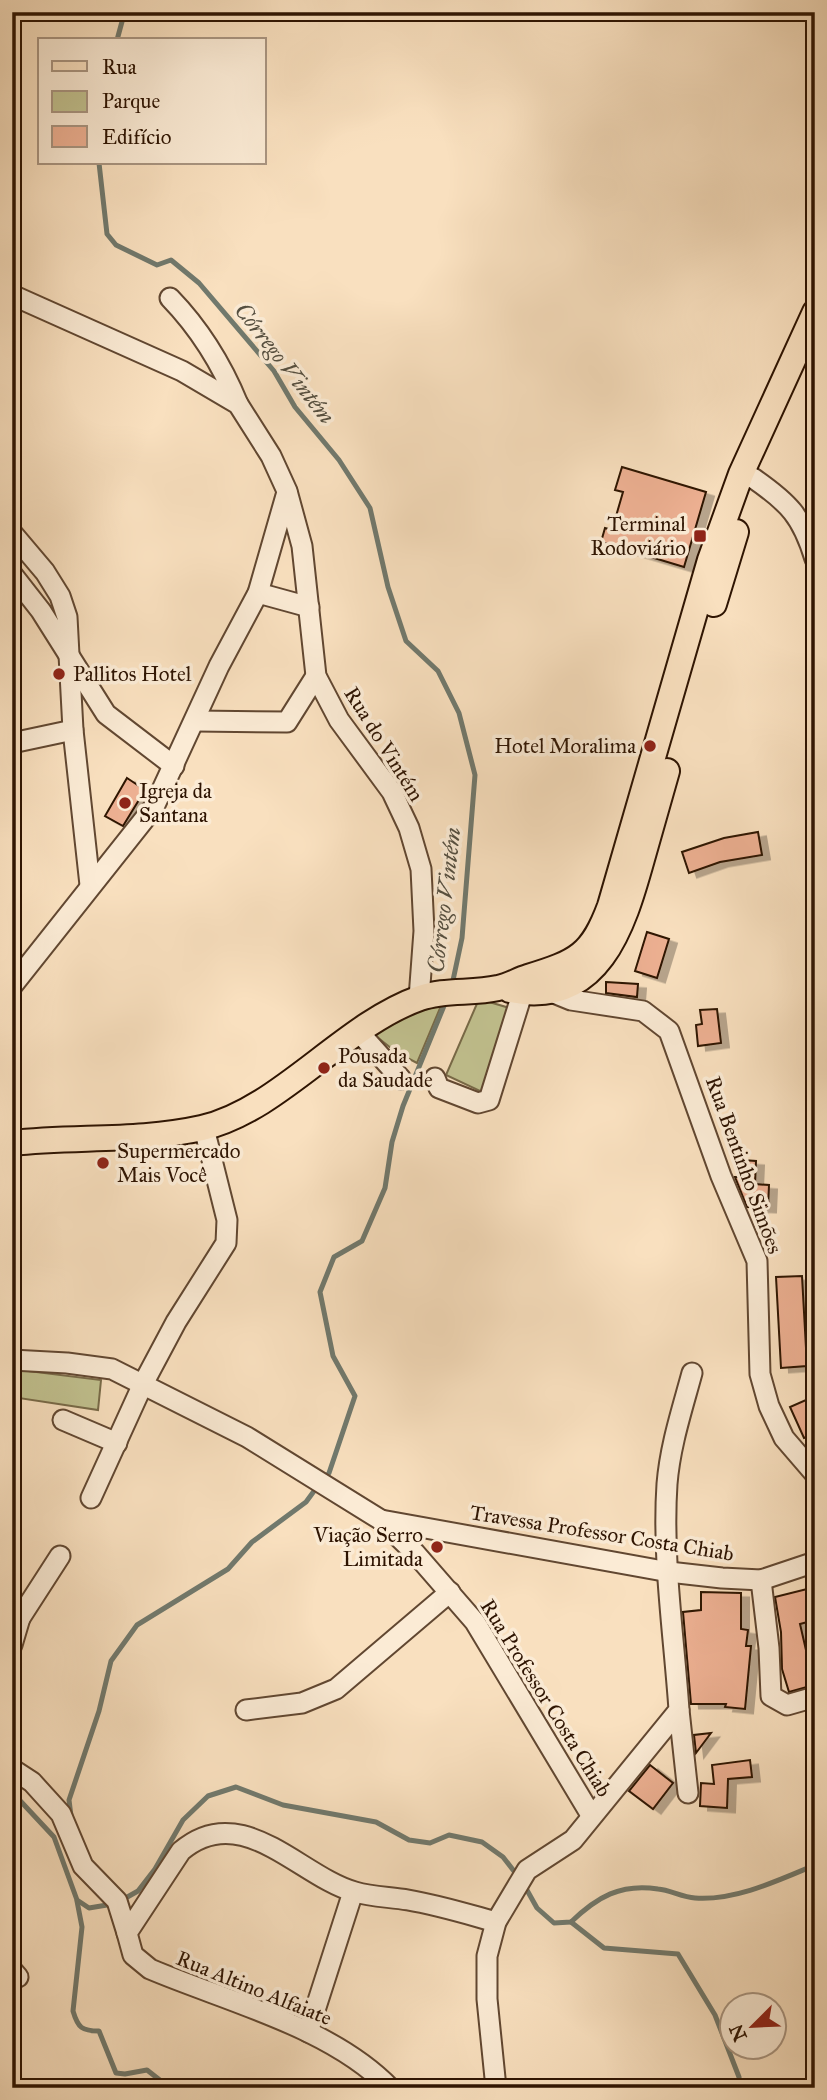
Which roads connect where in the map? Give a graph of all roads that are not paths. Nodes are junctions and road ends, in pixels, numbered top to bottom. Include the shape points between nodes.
1 (12, 295) edge
2 (170, 298) dead end
3 (815, 312) edge
4 (238, 404) junction
5 (769, 413) junction
6 (753, 478) junction
7 (287, 491) junction
8 (12, 533) edge
9 (815, 559) edge
10 (12, 574) edge
11 (258, 593) junction
12 (309, 607) junction
13 (700, 625) junction
14 (70, 657) junction
15 (316, 676) junction
16 (196, 721) junction
17 (73, 730) junction
18 (12, 743) edge
19 (174, 766) junction
20 (90, 885) junction
21 (12, 986) edge
22 (534, 987) junction
23 (431, 995) junction
24 (358, 1031) junction
25 (435, 1078) dead end
26 (401, 1079) dead end
27 (204, 1128) junction
28 (12, 1143) edge
29 (12, 1360) edge
30 (692, 1373) dead end
31 (143, 1384) junction
32 (64, 1419) dead end
33 (117, 1443) junction
34 (815, 1474) edge
35 (91, 1498) dead end
36 (381, 1520) junction
37 (60, 1556) dead end
38 (815, 1562) edge
39 (669, 1572) junction
40 (761, 1580) junction
41 (450, 1592) junction
42 (12, 1599) edge
43 (20, 1618) junction
44 (12, 1645) edge
45 (815, 1697) edge
46 (246, 1710) dead end
47 (679, 1710) junction
48 (12, 1769) edge
49 (688, 1793) dead end
50 (591, 1815) junction
51 (353, 1892) junction
52 (496, 1922) junction
53 (129, 1942) junction
54 (308, 2032) junction
55 (390, 2088) edge
56 (496, 2088) edge

1 - 4 street, Rua do Vintém via 182,371
2 - 4 street, Rua do Vintém via 203,338
3 - 5 main road
4 - 7 street, Rua do Vintém
5 - 6 main road
5 - 13 main road via 709,560
6 - 9 street via 791,506
6 - 13 main road
7 - 11 street
7 - 12 street, Rua do Vintém via 302,546
8 - 14 street via 60,596
10 - 14 street
11 - 12 street
11 - 16 street
12 - 15 street, Rua do Vintém
13 - 22 main road via 601,933 584,955
14 - 17 street
14 - 19 street via 106,714
15 - 16 street via 287,722
15 - 23 street, Rua do Vintém via 339,720 392,792 409,828 421,869
16 - 19 street
17 - 18 street
17 - 20 street
19 - 20 street via 154,807
20 - 21 street
22 - 23 main road
22 - 25 street via 485,1104 439,1088
22 - 34 street, Rua Bentinho Simões via 571,1000 643,1011 668,1031 720,1176 757,1261 761,1374 769,1406 784,1438
23 - 24 main road
24 - 26 street
24 - 27 main road via 262,1100
27 - 28 main road via 126,1139
27 - 31 street via 227,1220 226,1243
29 - 31 street, Rua Professor Costa Chiab via 112,1369
30 - 39 street via 669,1466
31 - 33 street
31 - 36 street, Rua Professor Costa Chiab via 237,1431
32 - 33 street
33 - 35 street
36 - 39 street, Travessa Professor Costa Chiab
36 - 41 street, Rua Professor Costa Chiab
37 - 43 street
38 - 40 street, Travessa Professor Costa Chiab
39 - 40 street, Travessa Professor Costa Chiab
39 - 47 street
40 - 45 street via 771,1696 788,1705
41 - 46 street via 336,1689 302,1703
41 - 50 street, Rua Professor Costa Chiab via 475,1622
42 - 43 street
43 - 44 street
47 - 49 street
47 - 50 street, Rua Professor Costa Chiab
48 - 53 street via 32,1782 61,1814 83,1866 118,1904
50 - 52 street via 573,1840 527,1870
51 - 52 street via 434,1905
51 - 53 street via 267,1844 230,1833 193,1842 181,1851
51 - 54 street
52 - 56 street via 487,1956
53 - 54 street, Rua Altino Alfaiate via 150,1969
54 - 55 street, Rua Altino Alfaiate via 342,2050

